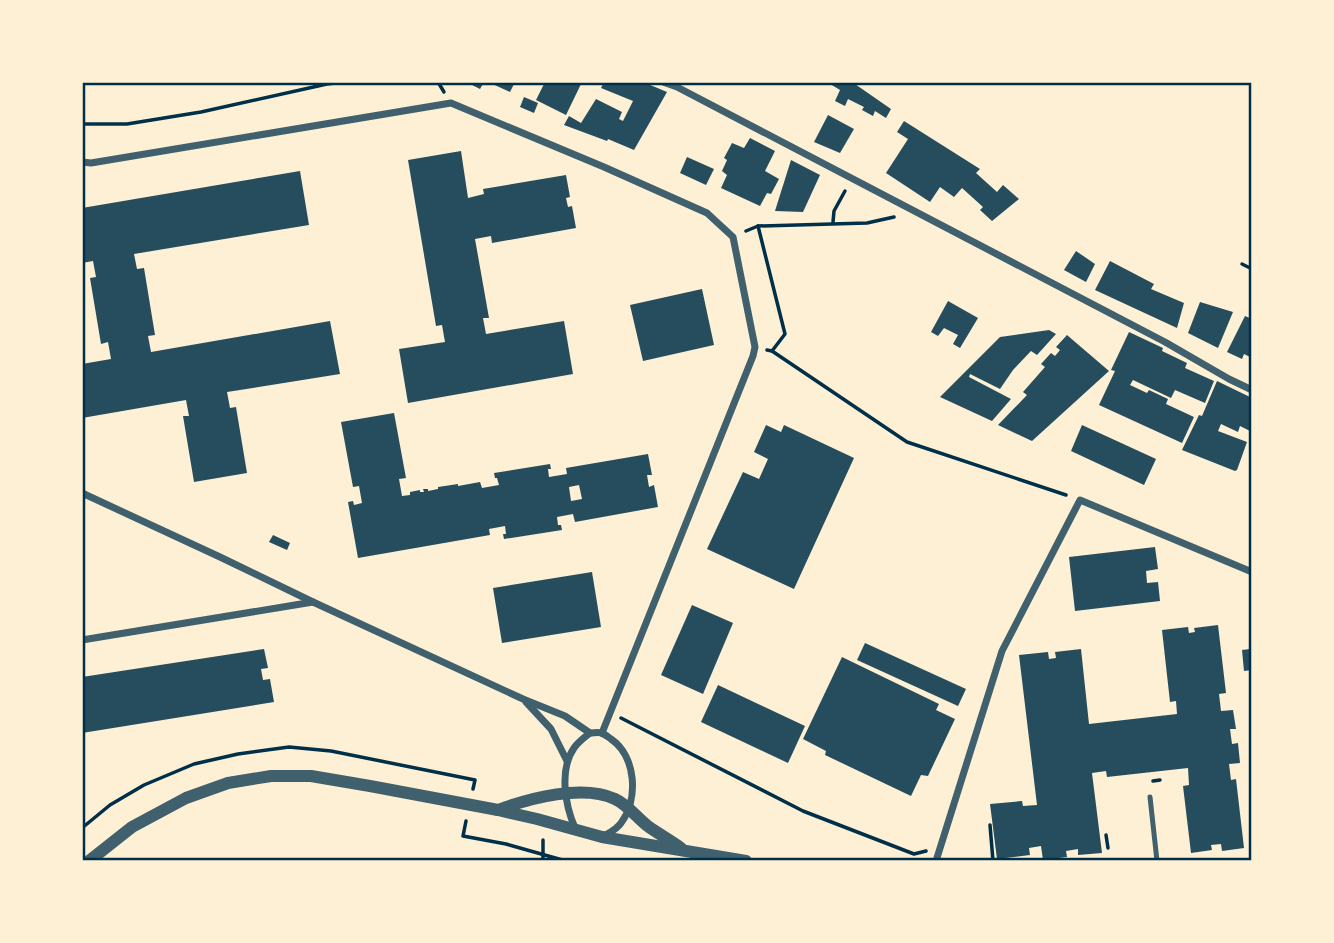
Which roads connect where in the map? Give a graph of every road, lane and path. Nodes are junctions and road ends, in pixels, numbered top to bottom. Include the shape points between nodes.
1 (344, 82) edge
2 (663, 82) edge
3 (82, 124) edge
4 (82, 162) edge
5 (851, 180) junction
6 (916, 213) junction
7 (833, 223) junction
8 (758, 226) junction
9 (733, 237) junction
10 (1242, 264) dead end
11 (1252, 269) edge
12 (755, 347) junction
13 (772, 351) junction
14 (1252, 390) edge
15 (82, 493) edge
16 (1080, 500) junction
17 (1252, 572) edge
18 (313, 602) junction
19 (82, 640) edge
20 (523, 699) junction
21 (616, 715) dead end
22 (590, 733) junction
23 (601, 733) junction
24 (567, 761) junction
25 (1160, 780) dead end
26 (1153, 781) dead end
27 (564, 794) junction
28 (1150, 797) dead end
29 (628, 808) junction
30 (498, 810) junction
31 (466, 819) dead end
32 (990, 825) dead end
33 (575, 829) junction
34 (1106, 835) dead end
35 (602, 837) junction
36 (543, 840) dead end
37 (1108, 848) dead end
38 (684, 850) junction
39 (928, 850) dead end
40 (542, 855) junction
41 (89, 861) edge
42 (543, 861) edge
43 (566, 861) edge
44 (746, 861) edge
45 (936, 861) edge
46 (993, 861) edge
47 (1157, 861) edge

1 - 3 path via 127,124
2 - 5 street
4 - 9 street via 451,103 707,213
5 - 6 street
5 - 7 path via 834,211
6 - 7 path via 867,223
6 - 14 street
7 - 8 path
8 - 9 path
8 - 13 path via 785,334
9 - 12 street
10 - 11 path
12 - 13 path
12 - 23 street
13 - 16 path via 907,442
15 - 18 street
16 - 17 street
16 - 45 street via 1002,651
18 - 19 street
18 - 20 street
20 - 22 street via 565,716
20 - 24 street via 551,729
21 - 39 path via 803,811 914,854
22 - 23 street
22 - 24 street
23 - 29 street via 617,743 628,758 633,791
24 - 27 street
25 - 26 path
27 - 29 street via 595,793
27 - 30 street
27 - 33 street
28 - 47 lane
29 - 35 street via 616,829
29 - 38 street
30 - 33 street
30 - 41 street via 311,776 271,776 228,783 186,798 132,827
31 - 40 path via 463,836
32 - 46 path
33 - 35 street
34 - 37 path
35 - 38 street
36 - 40 path
38 - 44 street
40 - 42 path
40 - 43 path

